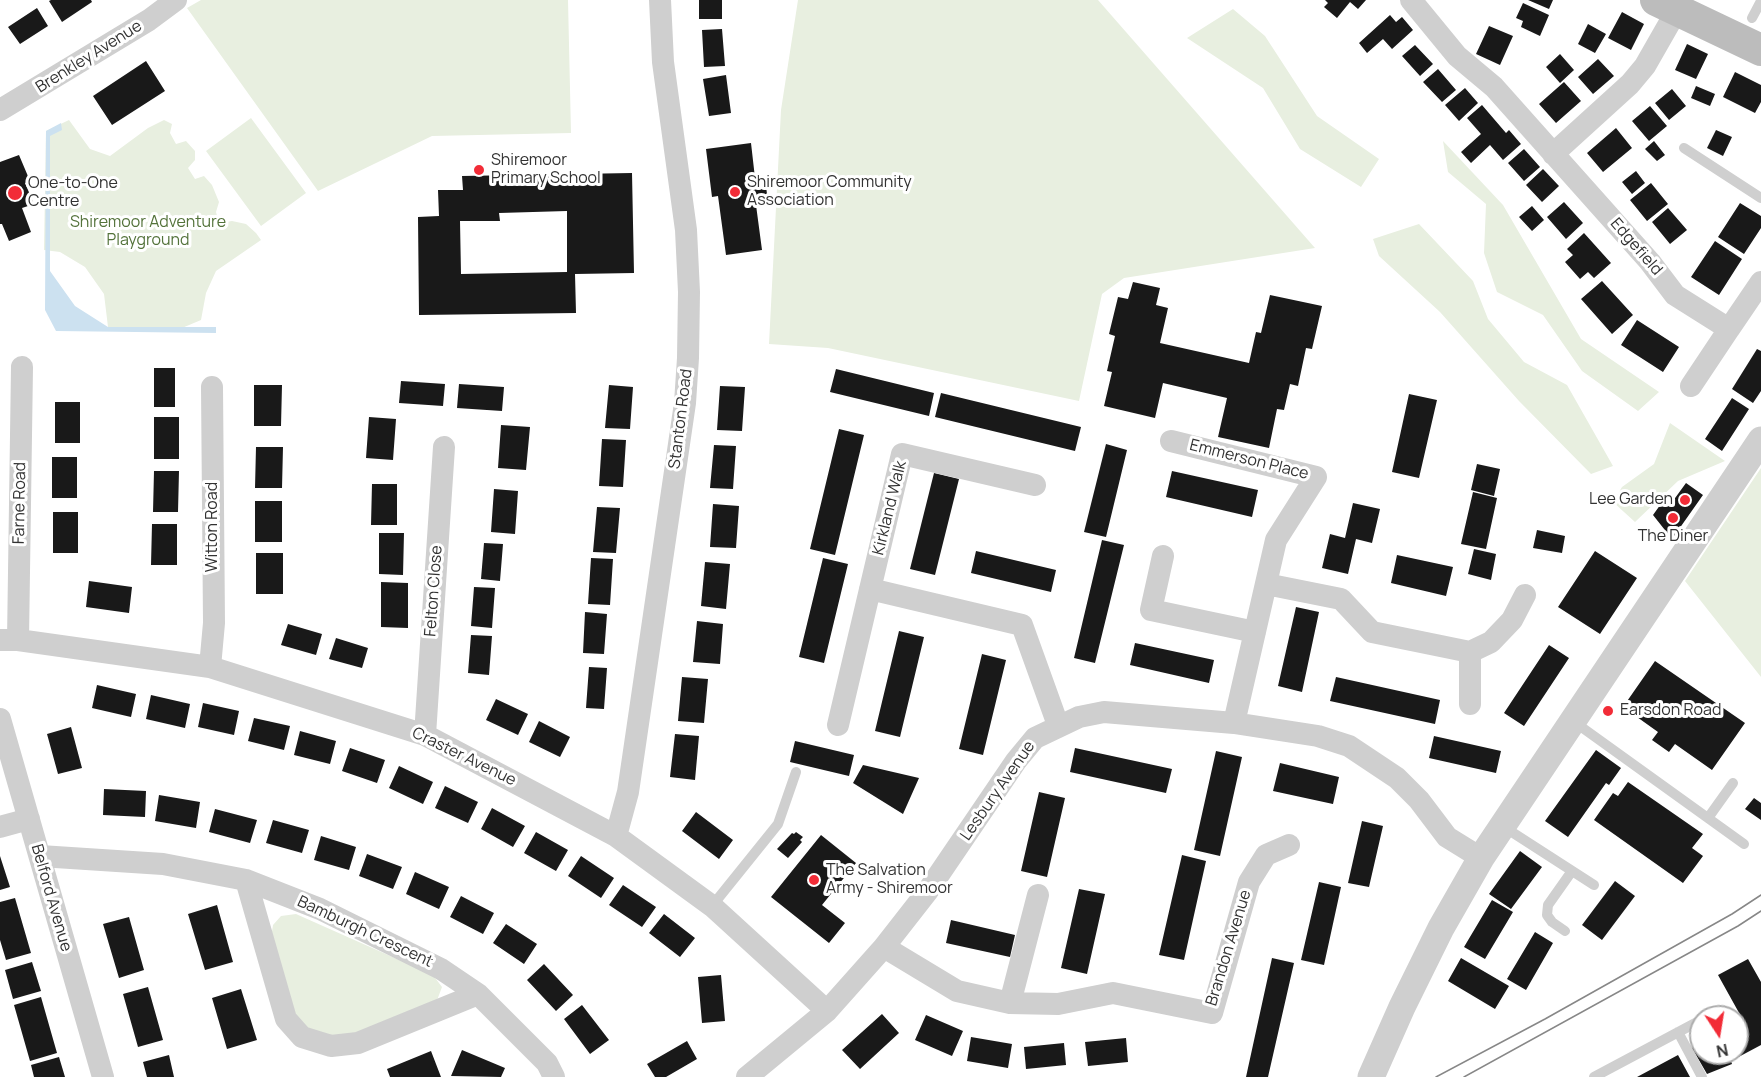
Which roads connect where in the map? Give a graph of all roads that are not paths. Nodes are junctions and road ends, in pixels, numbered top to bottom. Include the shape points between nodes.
1 (177, 0) edge
2 (660, 0) edge
3 (1411, 0) edge
4 (1761, 1) edge
5 (1667, 5) edge
6 (1752, 18) dead end
7 (1761, 50) edge
8 (2, 104) edge
9 (1684, 148) dead end
10 (1553, 154) junction
11 (1761, 198) edge
12 (1761, 282) edge
13 (1728, 329) junction
14 (22, 367) dead end
15 (1691, 386) dead end
16 (212, 387) dead end
17 (1761, 440) edge
18 (1171, 441) dead end
19 (444, 447) dead end
20 (1035, 486) dead end
21 (1163, 556) dead end
22 (1266, 584) junction
23 (870, 589) junction
24 (1525, 595) dead end
25 (1255, 632) junction
26 (9, 640) edge
27 (1470, 652) junction
28 (210, 667) junction
29 (1470, 704) dead end
30 (0, 718) edge
31 (1573, 721) junction
32 (1234, 723) junction
33 (838, 725) dead end
34 (1058, 725) junction
35 (425, 735) junction
36 (796, 772) dead end
37 (1733, 783) dead end
38 (1708, 818) junction
39 (29, 819) junction
40 (1502, 826) junction
41 (0, 827) edge
42 (616, 836) junction
43 (1744, 844) dead end
44 (1289, 845) dead end
45 (39, 856) junction
46 (1480, 858) junction
47 (1572, 871) junction
48 (246, 880) junction
49 (1594, 885) dead end
50 (1038, 895) dead end
51 (712, 906) junction
52 (1565, 931) dead end
53 (884, 947) junction
54 (478, 994) junction
55 (1010, 1003) junction
56 (827, 1011) junction
57 (1689, 1026) edge
58 (1678, 1032) junction
59 (1375, 1070) edge
60 (751, 1076) edge
61 (103, 1077) edge
62 (554, 1077) edge
63 (1594, 1077) edge
64 (1702, 1077) edge

1 - 8 street, Brenkley Avenue
2 - 42 street, Stanton Road via 663,62 686,230 688,358 685,403 630,780
3 - 10 street, Edgefield via 1457,56 1494,87
4 - 6 lane
5 - 7 main road
5 - 10 street via 1645,66
9 - 11 lane
10 - 13 street, Edgefield via 1675,295
12 - 13 street
13 - 15 street
14 - 26 street, Farne Road
16 - 28 street, Witton Road via 214,623
17 - 31 street
18 - 22 street, Emmerson Place via 1316,477 1276,540
19 - 35 street, Felton Close
20 - 23 street, Kirkland Walk via 902,454
21 - 25 street via 1151,610
22 - 25 street, Emmerson Place
22 - 27 street via 1341,599 1372,632
23 - 33 street, Kirkland Walk
23 - 34 street via 1022,625
24 - 27 street via 1512,620 1491,642
25 - 32 street, Emmerson Place
26 - 28 street, Craster Avenue
27 - 29 street
28 - 35 street, Craster Avenue
30 - 39 street, Belford Avenue
31 - 38 lane
31 - 40 street
32 - 34 street, Lesbury Avenue via 1104,712
32 - 46 street, Lesbury Avenue via 1318,735 1349,746 1397,778 1448,837
34 - 53 street, Lesbury Avenue via 1035,738 1016,761 927,892
35 - 42 street, Craster Avenue
36 - 51 lane via 778,824
37 - 38 lane
38 - 43 lane
39 - 41 street
39 - 45 street, Belford Avenue
40 - 46 street
40 - 47 lane
42 - 51 street, Craster Avenue
44 - 55 street, Brandon Avenue via 1266,855 1249,882 1212,1013 1113,993 1058,1004
45 - 48 street, Bamburgh Crescent via 163,864
45 - 61 street, Belford Avenue
46 - 59 street via 1441,928
47 - 49 lane
47 - 52 lane via 1548,905 1547,915
48 - 54 street, Bamburgh Crescent via 320,909 441,969
48 - 54 street via 286,1019 302,1037 331,1046 358,1042
50 - 55 street
51 - 56 street, Craster Avenue
53 - 55 street, Brandon Avenue via 957,991
53 - 56 street, Lesbury Avenue
54 - 62 street, Bamburgh Crescent via 547,1063
56 - 60 street, Lesbury Avenue
57 - 58 lane
58 - 63 lane
58 - 64 lane

